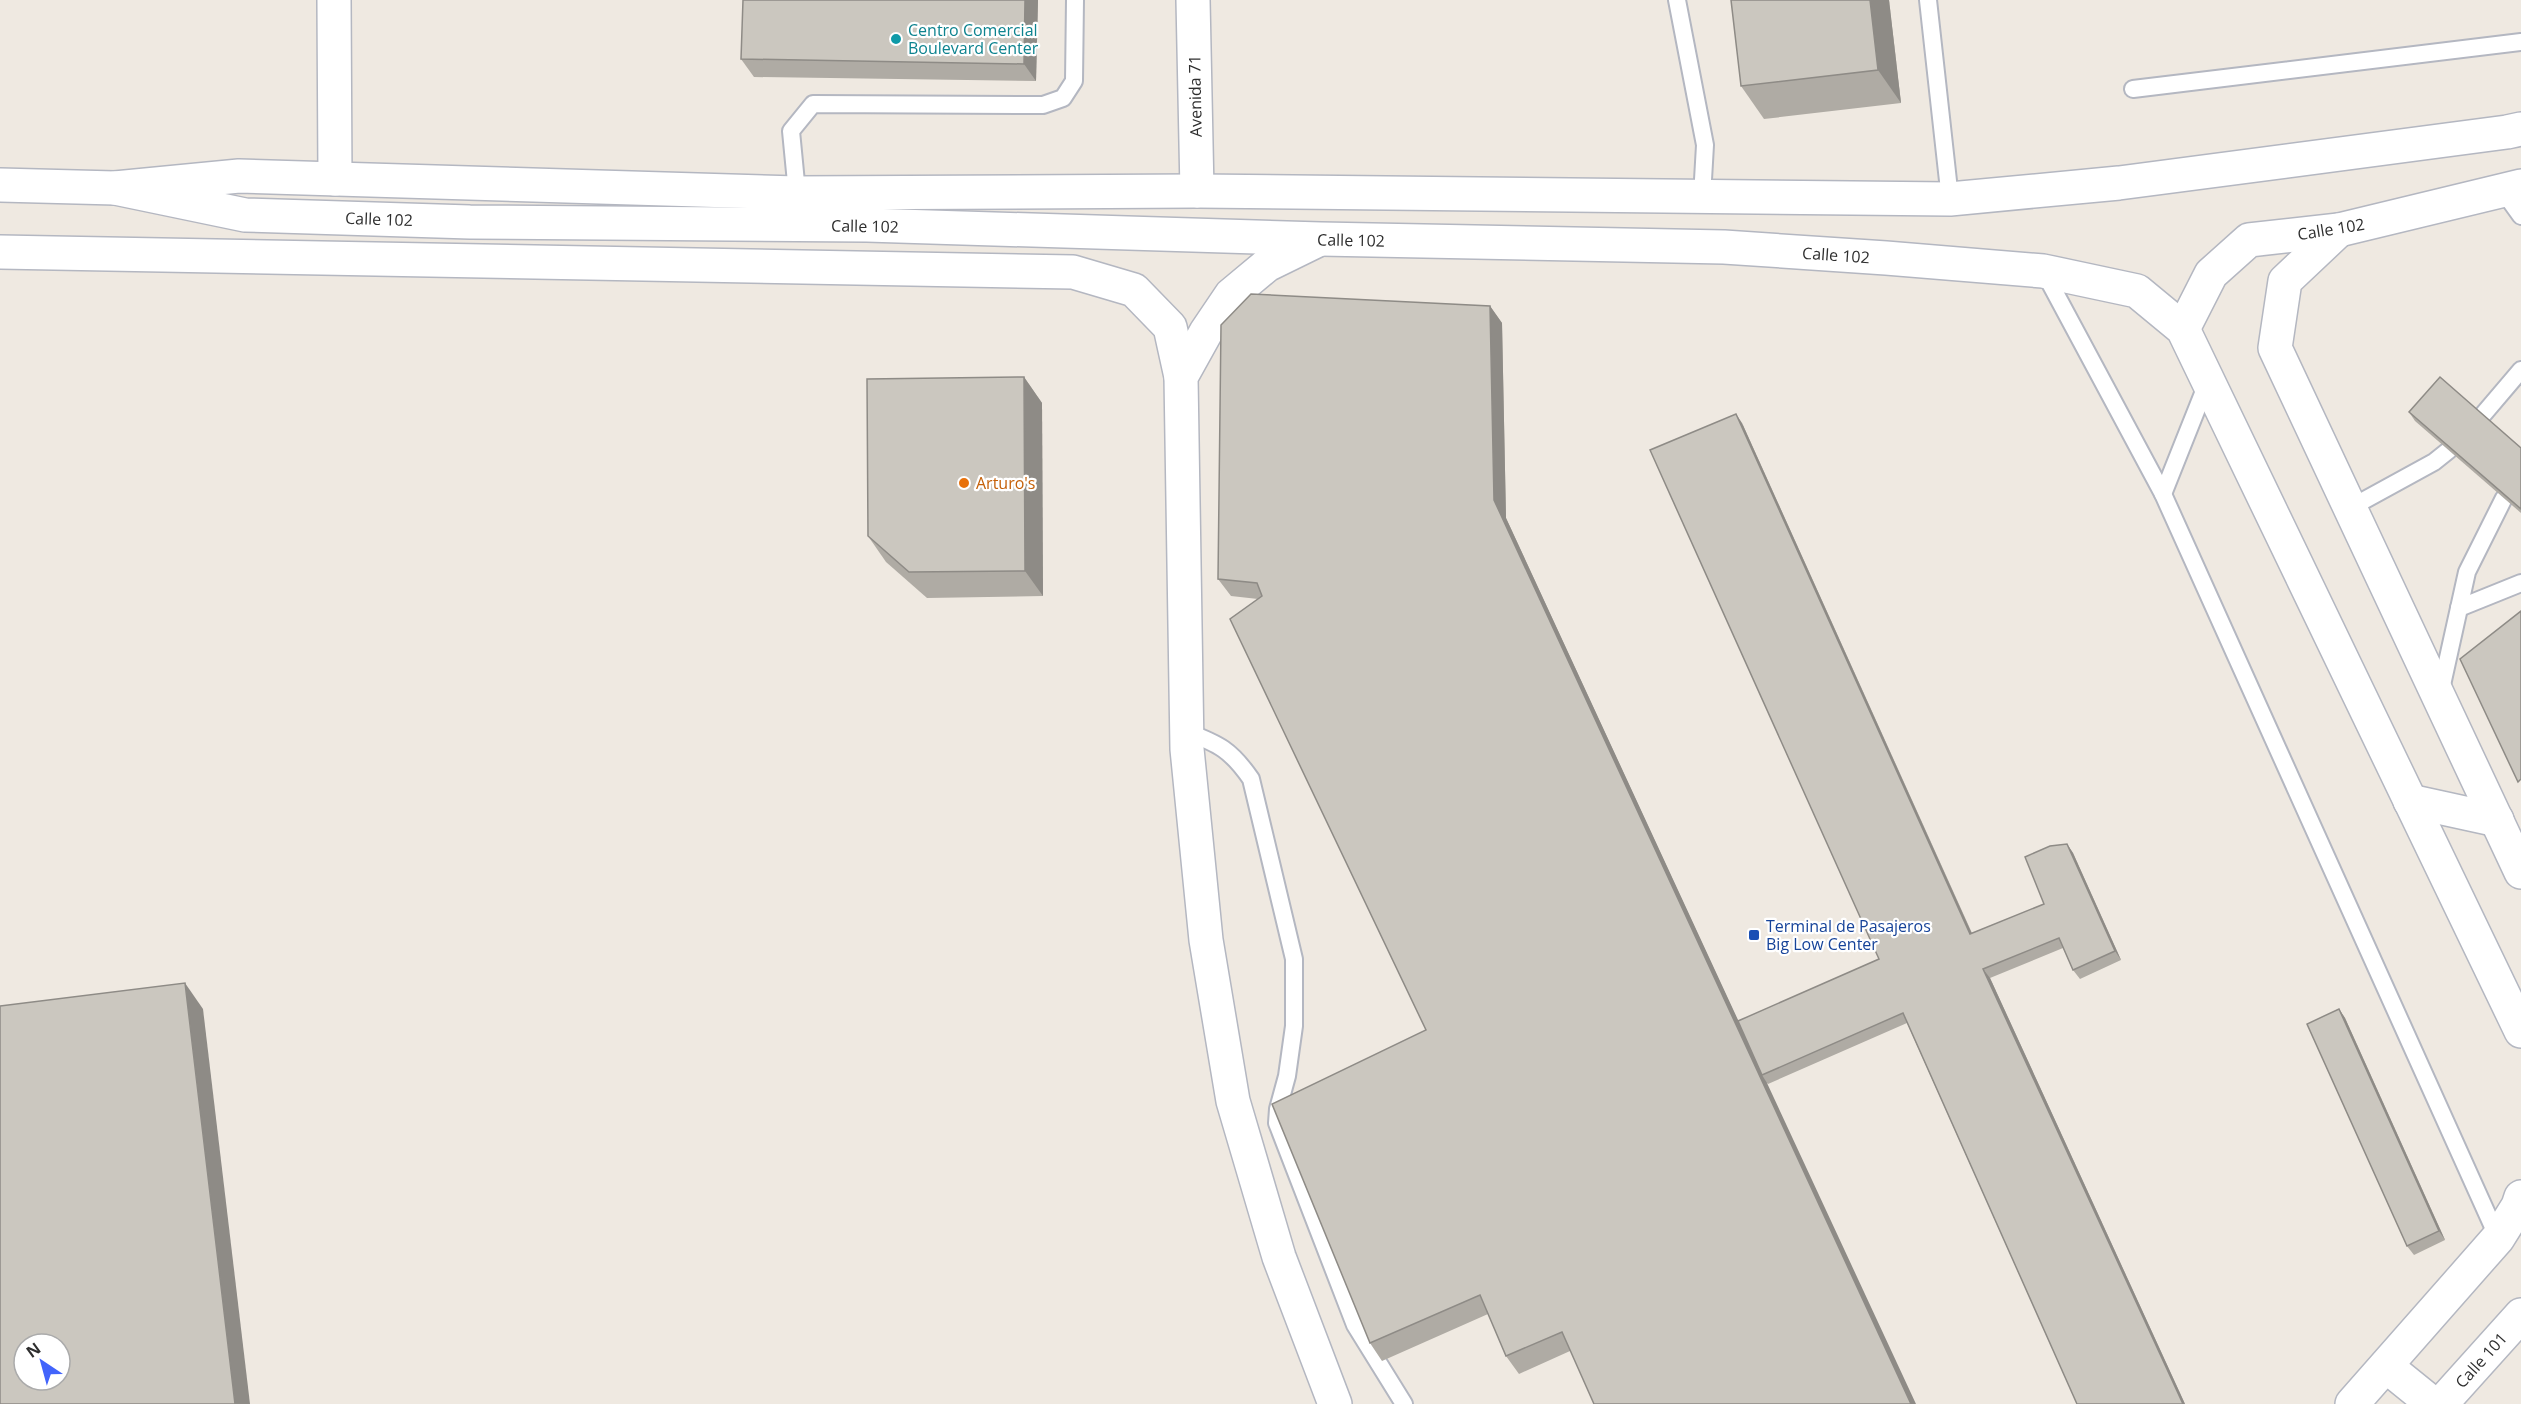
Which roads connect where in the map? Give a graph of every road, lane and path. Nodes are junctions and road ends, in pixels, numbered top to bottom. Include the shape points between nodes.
1 (334, 0) edge
2 (1074, 0) edge
3 (1193, 0) edge
4 (1677, 0) edge
5 (1928, 0) edge
6 (2521, 42) edge
7 (2133, 89) dead end
8 (2521, 129) edge
9 (335, 179) junction
10 (0, 185) edge
11 (115, 188) junction
12 (1197, 191) junction
13 (797, 193) junction
14 (1702, 197) junction
15 (2515, 198) edge
16 (1950, 199) junction
17 (2339, 230) junction
18 (1320, 239) junction
19 (0, 252) edge
20 (2043, 271) junction
21 (2183, 329) junction
22 (2521, 370) edge
23 (1182, 377) junction
24 (2208, 380) junction
25 (2481, 417) edge
26 (2449, 450) edge
27 (2163, 494) junction
28 (2504, 498) edge
29 (2350, 508) junction
30 (2521, 583) edge
31 (2459, 608) junction
32 (2439, 698) junction
33 (1187, 732) junction
34 (2410, 801) junction
35 (2497, 820) junction
36 (2521, 872) edge
37 (2521, 1031) edge
38 (2521, 1197) edge
39 (2498, 1238) junction
40 (2521, 1315) edge
41 (2386, 1366) junction
42 (1335, 1404) edge
43 (1404, 1404) edge
44 (2352, 1404) edge
45 (2433, 1404) edge
46 (2441, 1404) edge

1 - 9 street
2 - 13 lane via 1074,81 1063,98 1044,105 813,105 791,131
3 - 12 street, Avenida 71
4 - 14 lane via 1706,145
5 - 16 lane
6 - 7 lane
8 - 16 street, Calle 102 via 2119,183
9 - 11 street, Calle 102 via 239,176
9 - 13 street, Calle 102
10 - 11 street, Calle 102
11 - 18 street, Calle 102 via 245,215 470,222 867,225
12 - 13 street, Calle 102
12 - 14 street, Calle 102
14 - 16 street, Calle 102
15 - 17 street, Calle 102
17 - 21 street, Calle 102 via 2249,240 2211,274
17 - 29 street via 2285,281 2275,348
18 - 20 street, Calle 102 via 1724,247
18 - 23 street via 1267,264 1231,294
19 - 23 street via 1073,272 1134,290 1170,327
20 - 21 street, Calle 102 via 2137,291
20 - 27 lane
21 - 24 street
22 - 25 lane
23 - 33 street
24 - 27 lane
24 - 34 street
26 - 29 lane
27 - 39 lane
28 - 31 lane via 2467,572
29 - 32 street
30 - 31 lane
31 - 32 lane
32 - 35 street
33 - 42 street via 1206,940 1233,1101 1279,1257
33 - 43 lane via 1218,744 1251,779 1294,959 1294,1026 1277,1123 1354,1325
34 - 35 street
34 - 37 street
35 - 36 street
38 - 39 street
39 - 41 street
40 - 46 street, Calle 101
41 - 44 street
41 - 45 street

